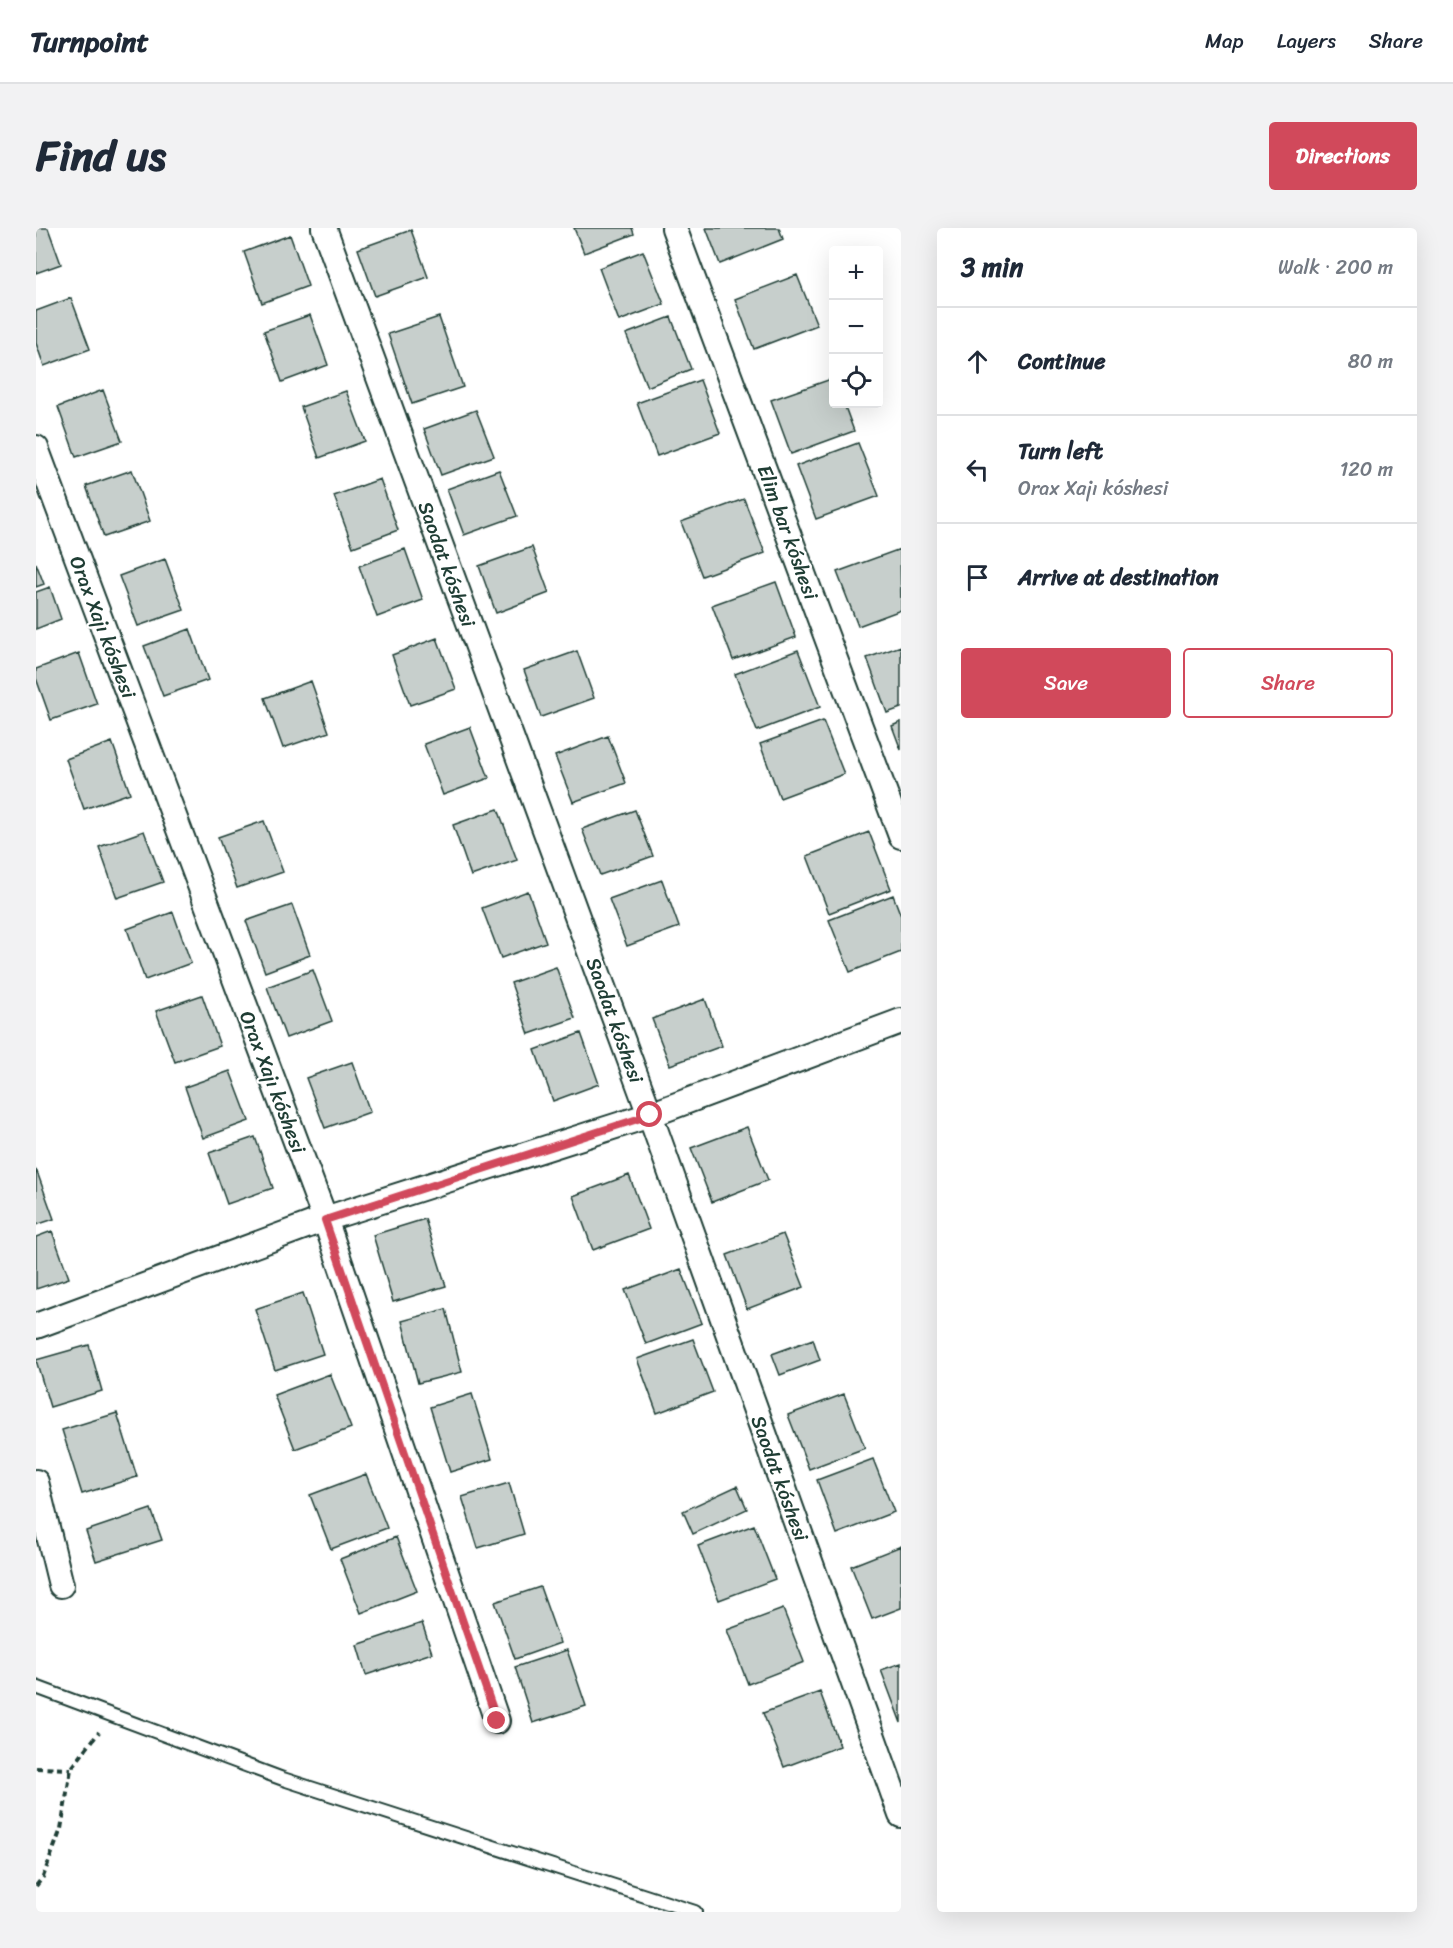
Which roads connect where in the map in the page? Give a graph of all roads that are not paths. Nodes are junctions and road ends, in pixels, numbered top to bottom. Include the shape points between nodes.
1 (324, 228) edge
2 (674, 228) edge
3 (36, 448) edge
4 (901, 836) edge
5 (901, 1021) edge
6 (650, 1115) junction
7 (325, 1220) junction
8 (36, 1326) edge
9 (36, 1482) edge
10 (61, 1585) dead end
11 (36, 1687) edge
12 (497, 1721) dead end
13 (901, 1815) edge
14 (695, 1912) edge

1 - 6 street, Saodat kóshesi
2 - 4 street, Elim bar kóshesi
3 - 7 street, Orax Xajı kóshesi
5 - 6 street
6 - 7 street
6 - 13 street, Saodat kóshesi
7 - 8 street
7 - 12 street, Orax Xajı kóshesi
9 - 10 street
11 - 14 lane via 284,1779

